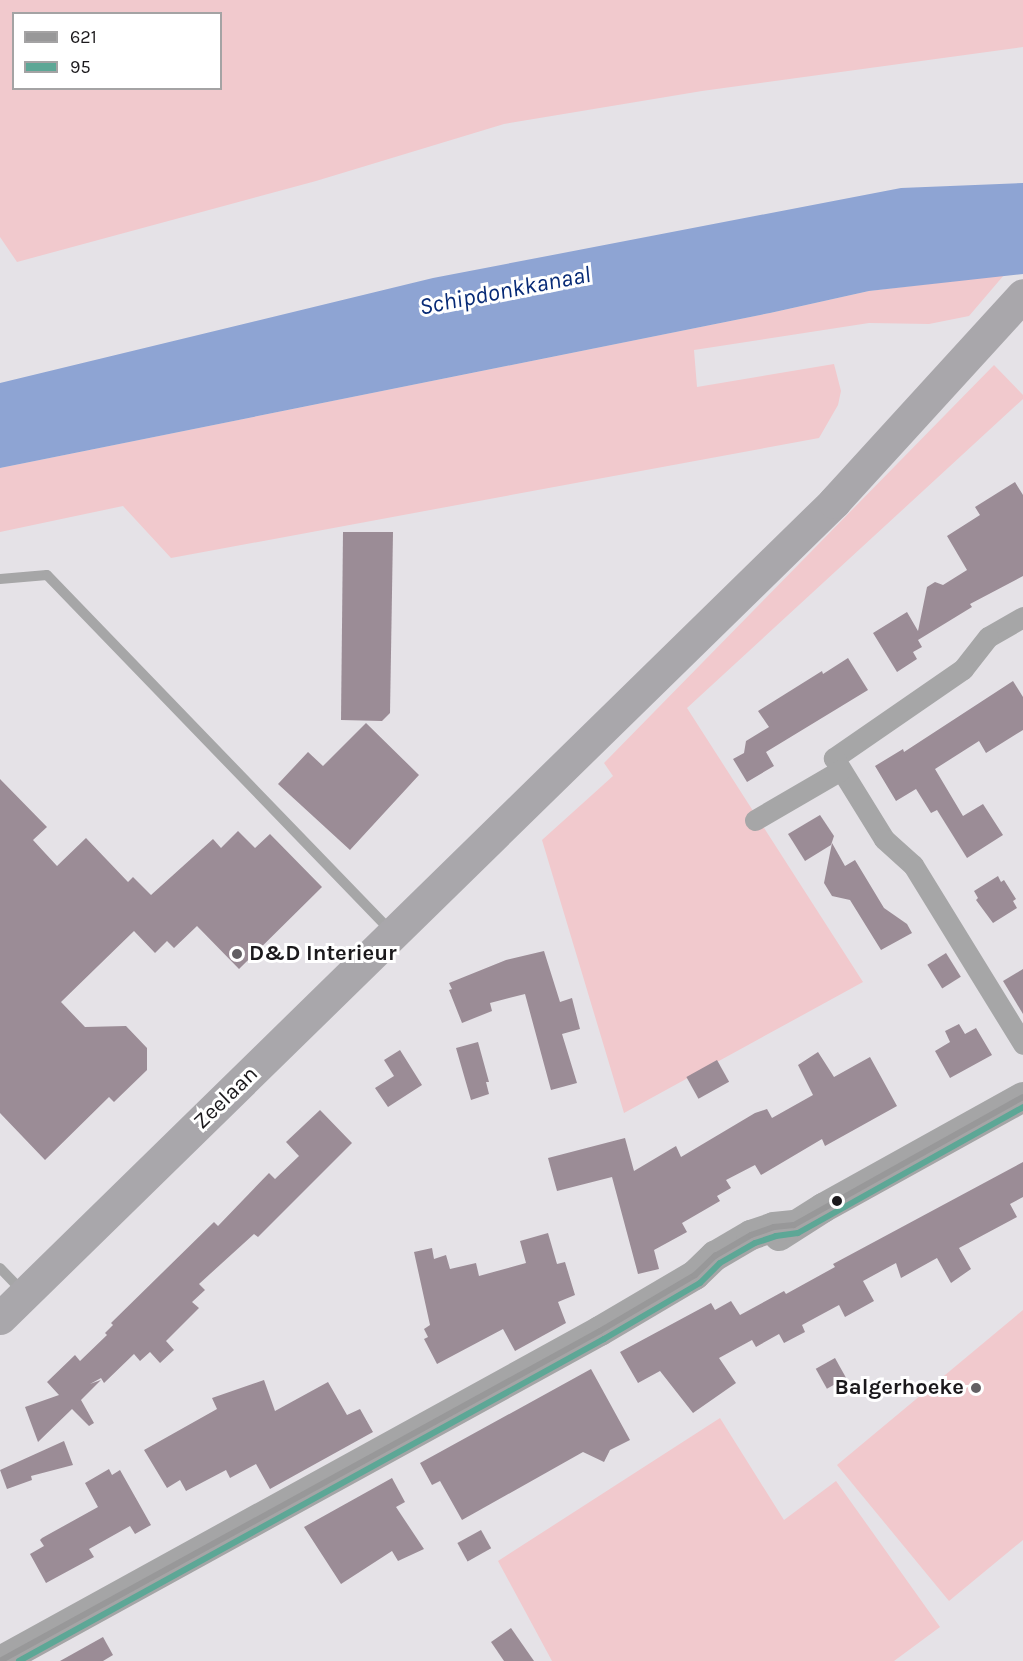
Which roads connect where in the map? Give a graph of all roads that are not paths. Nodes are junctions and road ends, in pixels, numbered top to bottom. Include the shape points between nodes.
1 (1023, 295) edge
2 (0, 579) edge
3 (1023, 616) edge
4 (838, 764) junction
5 (754, 820) dead end
6 (394, 933) junction
7 (1023, 1044) edge
8 (1023, 1097) edge
9 (0, 1268) edge
10 (25, 1294) junction
11 (0, 1318) edge
12 (0, 1661) edge

1 - 6 main road, Zeelaan via 834,502
2 - 6 lane via 47,575
3 - 4 street via 988,637 963,669
4 - 5 street
4 - 7 street via 884,839 913,865
6 - 10 main road, Zeelaan
8 - 12 main road via 794,1225 722,1268 699,1289 600,1331
9 - 10 lane
10 - 11 main road, Zeelaan

